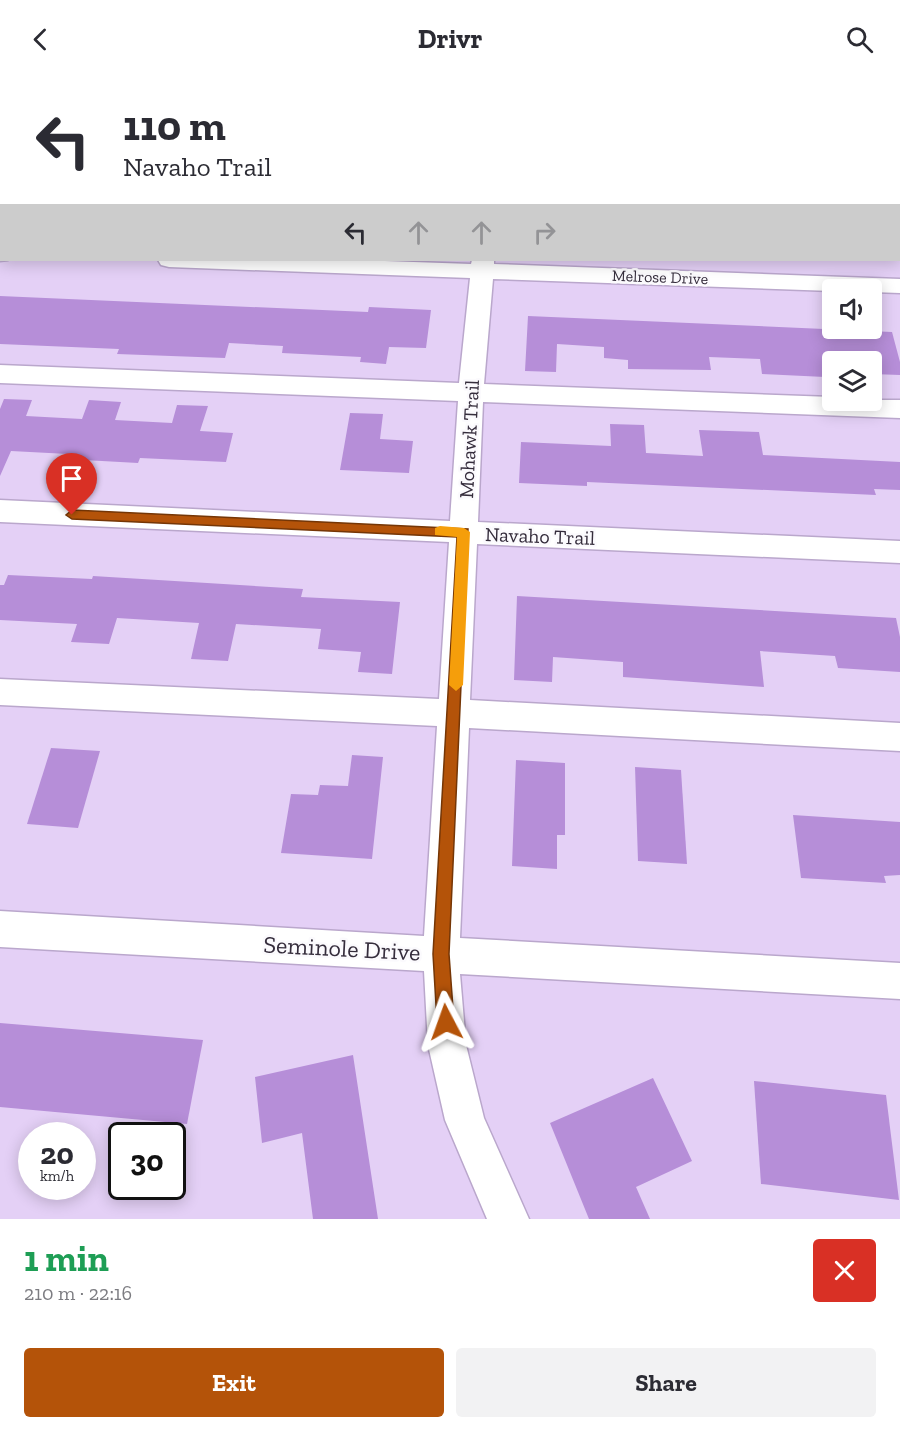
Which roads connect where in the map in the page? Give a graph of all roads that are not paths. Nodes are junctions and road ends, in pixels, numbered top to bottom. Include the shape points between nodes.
1 (232, 261) edge
2 (483, 265) edge
3 (900, 286) edge
4 (0, 374) edge
5 (471, 392) junction
6 (900, 408) edge
7 (0, 512) edge
8 (464, 532) junction
9 (900, 552) edge
10 (0, 693) edge
11 (454, 713) junction
12 (900, 737) edge
13 (0, 929) edge
14 (441, 954) junction
15 (900, 981) edge
16 (508, 1219) edge

1 - 2 street, Melrose Drive
2 - 3 street, Melrose Drive
2 - 5 street, Mohawk Trail
4 - 5 street
5 - 6 street
5 - 8 street, Mohawk Trail
7 - 8 street, Navaho Trail
8 - 9 street, Navaho Trail
8 - 11 street, Mohawk Trail
10 - 11 street
11 - 12 street
11 - 14 street, Mohawk Trail
13 - 14 street, Seminole Drive
14 - 15 street, Seminole Drive
14 - 16 street, Mohawk Trail via 447,1045 465,1120

